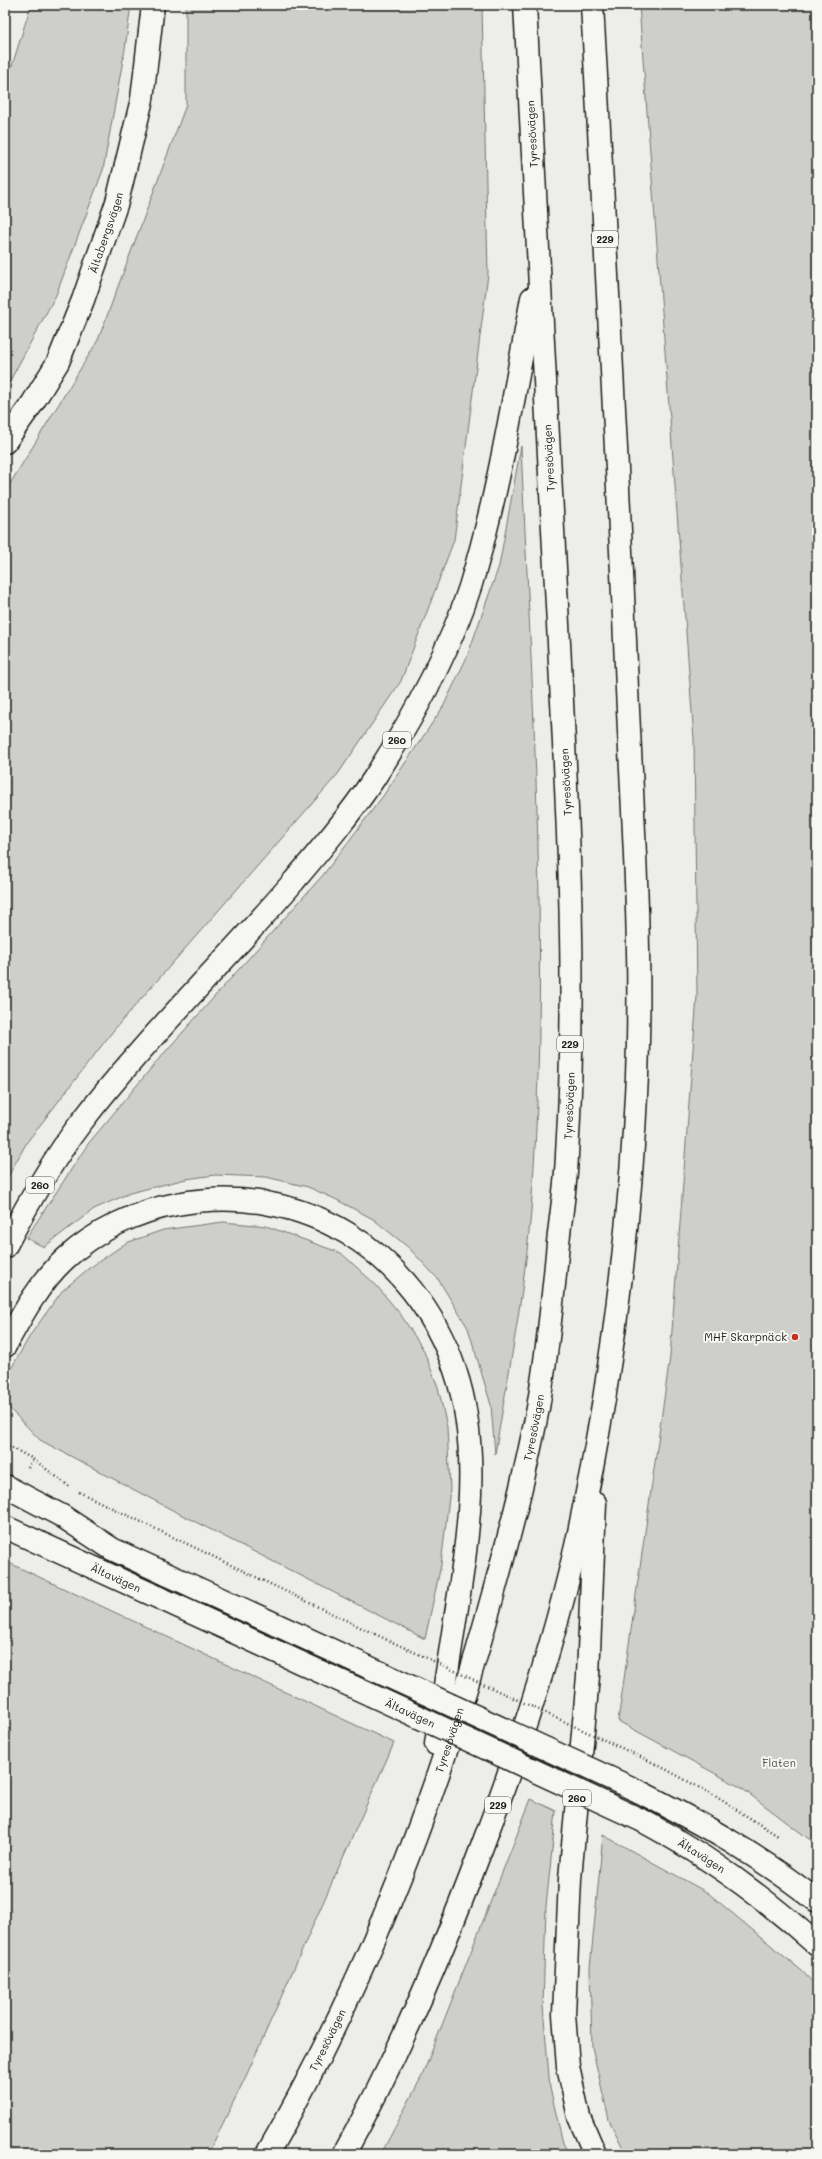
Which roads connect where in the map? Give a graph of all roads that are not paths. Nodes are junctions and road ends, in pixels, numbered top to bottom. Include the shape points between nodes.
1 (153, 5) edge
2 (525, 5) edge
3 (592, 5) edge
4 (539, 264) junction
5 (5, 442) edge
6 (5, 1247) edge
7 (5, 1346) edge
8 (598, 1437) junction
9 (5, 1486) edge
10 (5, 1527) edge
11 (426, 1808) junction
12 (817, 1901) edge
13 (817, 1944) edge
14 (266, 2154) edge
15 (344, 2154) edge
16 (595, 2154) edge

1 - 5 main road, Ältabergsvägen via 142,99 117,202 83,300 58,362
2 - 4 main road, Tyresövägen / 229
3 - 8 main road, 229 via 618,472 638,945 637,1074 627,1212 610,1362
4 - 6 main road, 260 via 493,500 470,588 445,650 419,704 372,781 331,838 79,1125 47,1172
4 - 11 main road, Tyresövägen / 229 via 567,795 572,959 567,1157 553,1296 537,1410 508,1541 479,1648
7 - 11 main road via 41,1285 65,1258 128,1218 162,1207 204,1199 250,1199 294,1208 335,1225 364,1243 392,1268 420,1300 442,1335 466,1416 471,1458 468,1525 460,1589
8 - 15 main road, 229 via 557,1621 512,1767 451,1929 411,2023
8 - 16 main road, 260 via 588,1676 570,1879 564,2014 568,2067 577,2110
9 - 12 main road, bridge via 62,1516 112,1549 702,1824 765,1863
10 - 13 main road, Ältavägen / 260, bridge via 371,1695 688,1845 738,1879
11 - 14 main road, Tyresövägen / 229 via 372,1945 321,2052

